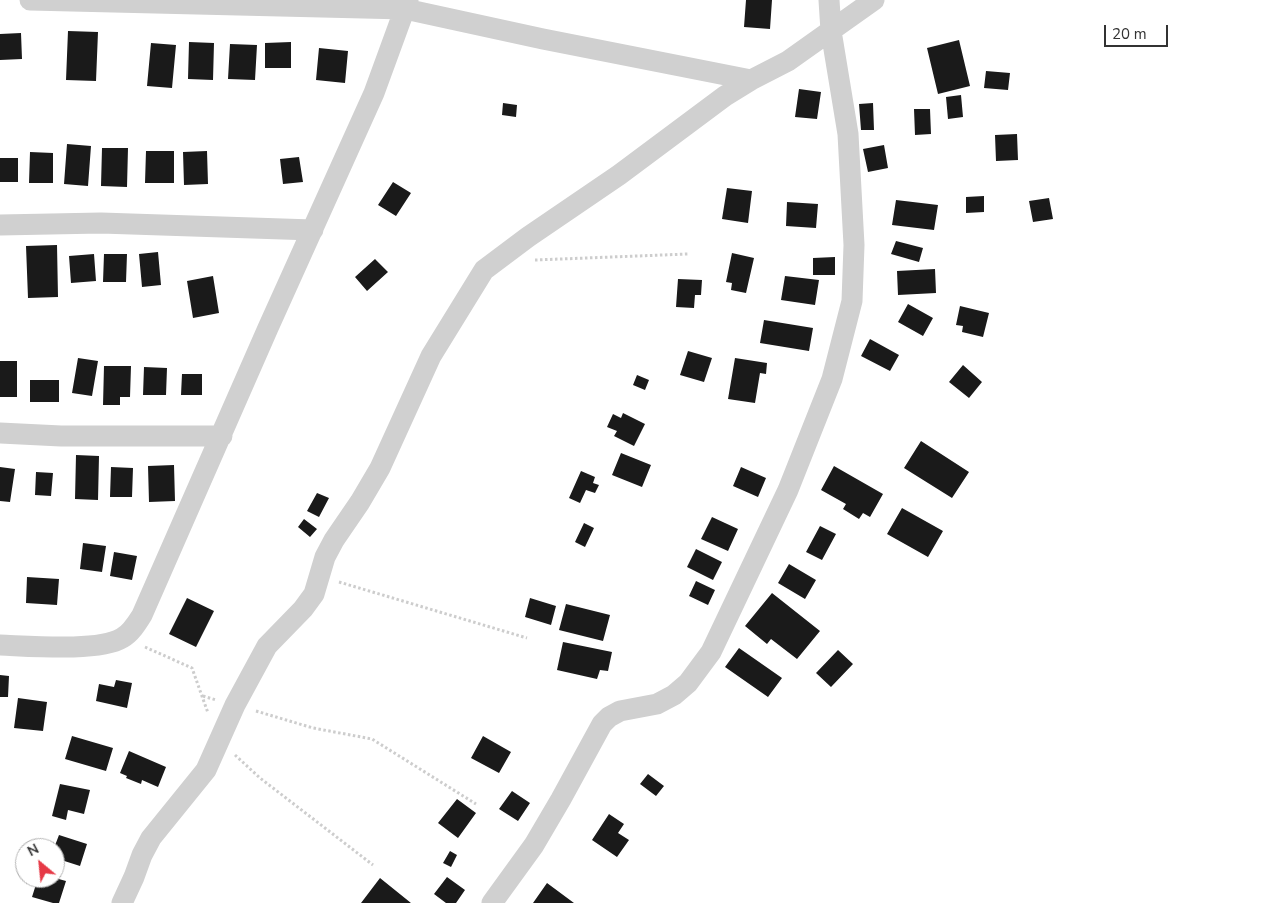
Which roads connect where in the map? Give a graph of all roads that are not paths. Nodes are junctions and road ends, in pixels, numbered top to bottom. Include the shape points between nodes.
1 (30, 0) edge
2 (829, 0) edge
3 (874, 0) edge
4 (406, 4) edge
5 (831, 31) junction
6 (751, 80) junction
7 (0, 225) edge
8 (312, 230) junction
9 (0, 433) edge
10 (222, 436) junction
11 (0, 645) edge
12 (122, 903) edge
13 (492, 903) edge

1 - 4 street
2 - 5 street
3 - 5 street
4 - 6 street via 543,39
4 - 8 street via 374,93
5 - 6 street via 788,61
5 - 13 street via 848,134 854,246 852,302 832,379 788,490 711,652 688,683 674,695 657,704 620,711 602,724 534,846
6 - 12 street via 484,270 431,356 380,468 325,557 314,594 268,646 235,705 206,770 151,838
7 - 8 street via 101,223
8 - 10 street
9 - 10 street
10 - 11 street via 142,615 124,638 94,646

